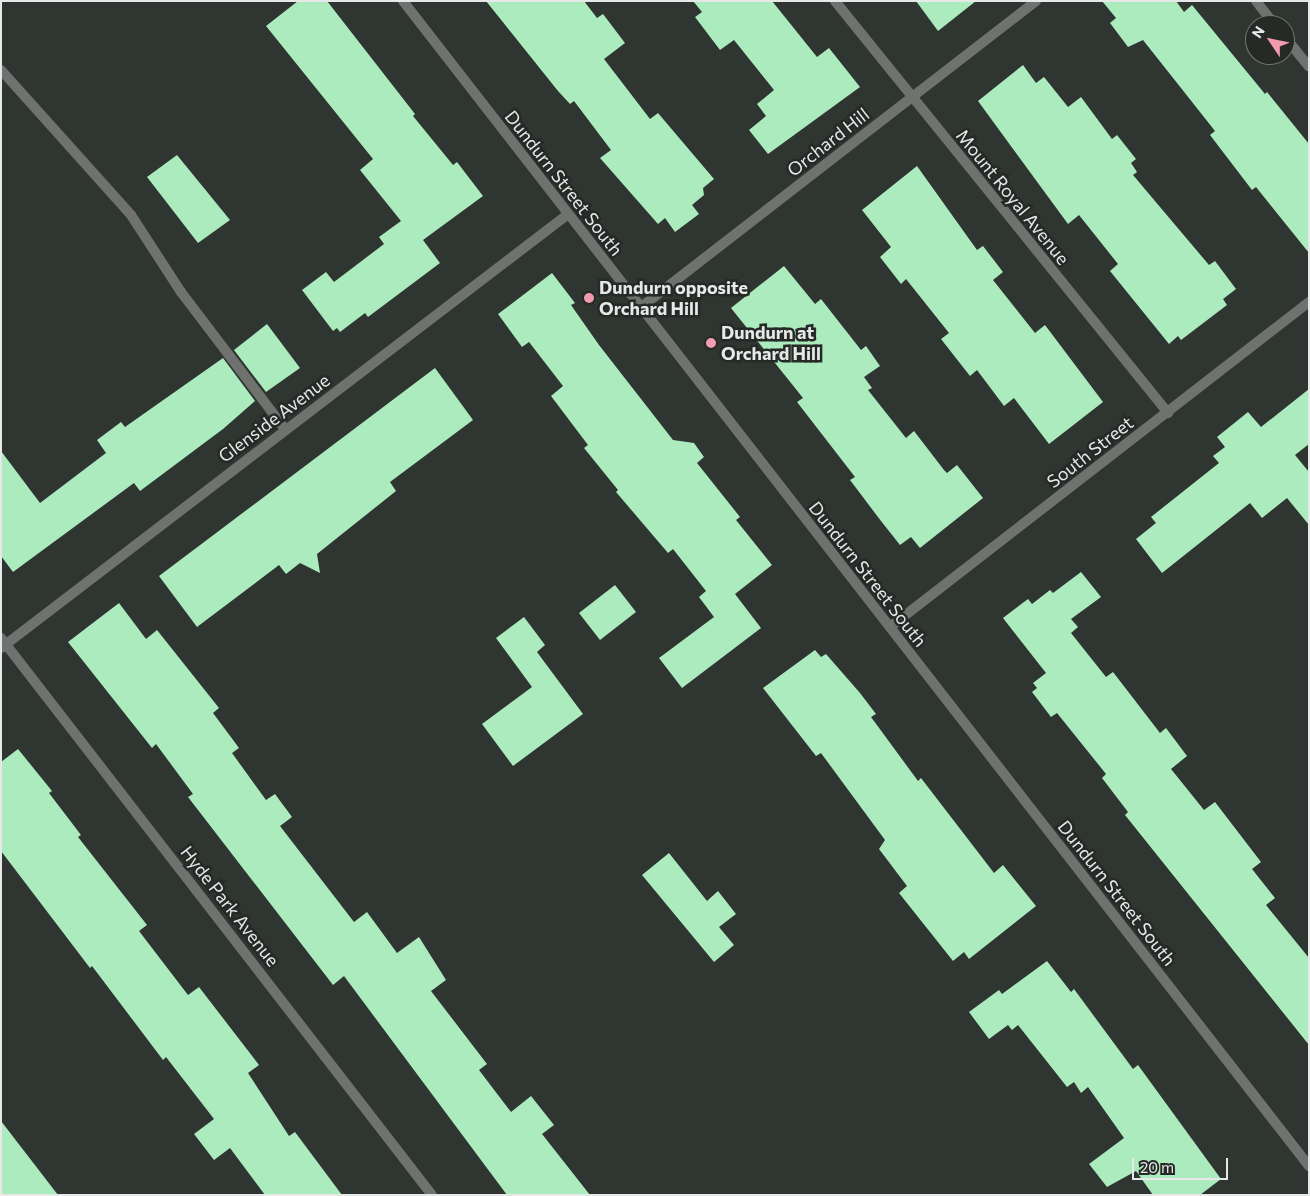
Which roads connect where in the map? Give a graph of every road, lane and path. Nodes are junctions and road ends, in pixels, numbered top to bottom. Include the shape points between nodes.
1 (403, 1) edge
2 (835, 1) edge
3 (1036, 1) edge
4 (1256, 1) edge
5 (1267, 15) edge
6 (1295, 50) edge
7 (1309, 67) edge
8 (1, 70) edge
9 (911, 98) junction
10 (567, 215) junction
11 (1309, 302) edge
12 (640, 308) junction
13 (1168, 412) junction
14 (285, 429) junction
15 (890, 627) junction
16 (3, 644) edge
17 (1309, 1166) edge
18 (432, 1195) edge

1 - 10 street, Dundurn Street South
2 - 9 street, Mount Royal Avenue
3 - 9 street, Orchard Hill
4 - 5 street
6 - 7 street
8 - 14 street via 131,215 181,292
9 - 12 street, Orchard Hill
9 - 13 street, Mount Royal Avenue
10 - 12 street, Dundurn Street South
10 - 14 street, Glenside Avenue
11 - 13 street, South Street
12 - 15 street, Dundurn Street South
13 - 15 street, South Street
14 - 16 street, Glenside Avenue
15 - 17 street, Dundurn Street South
16 - 18 street, Hyde Park Avenue

